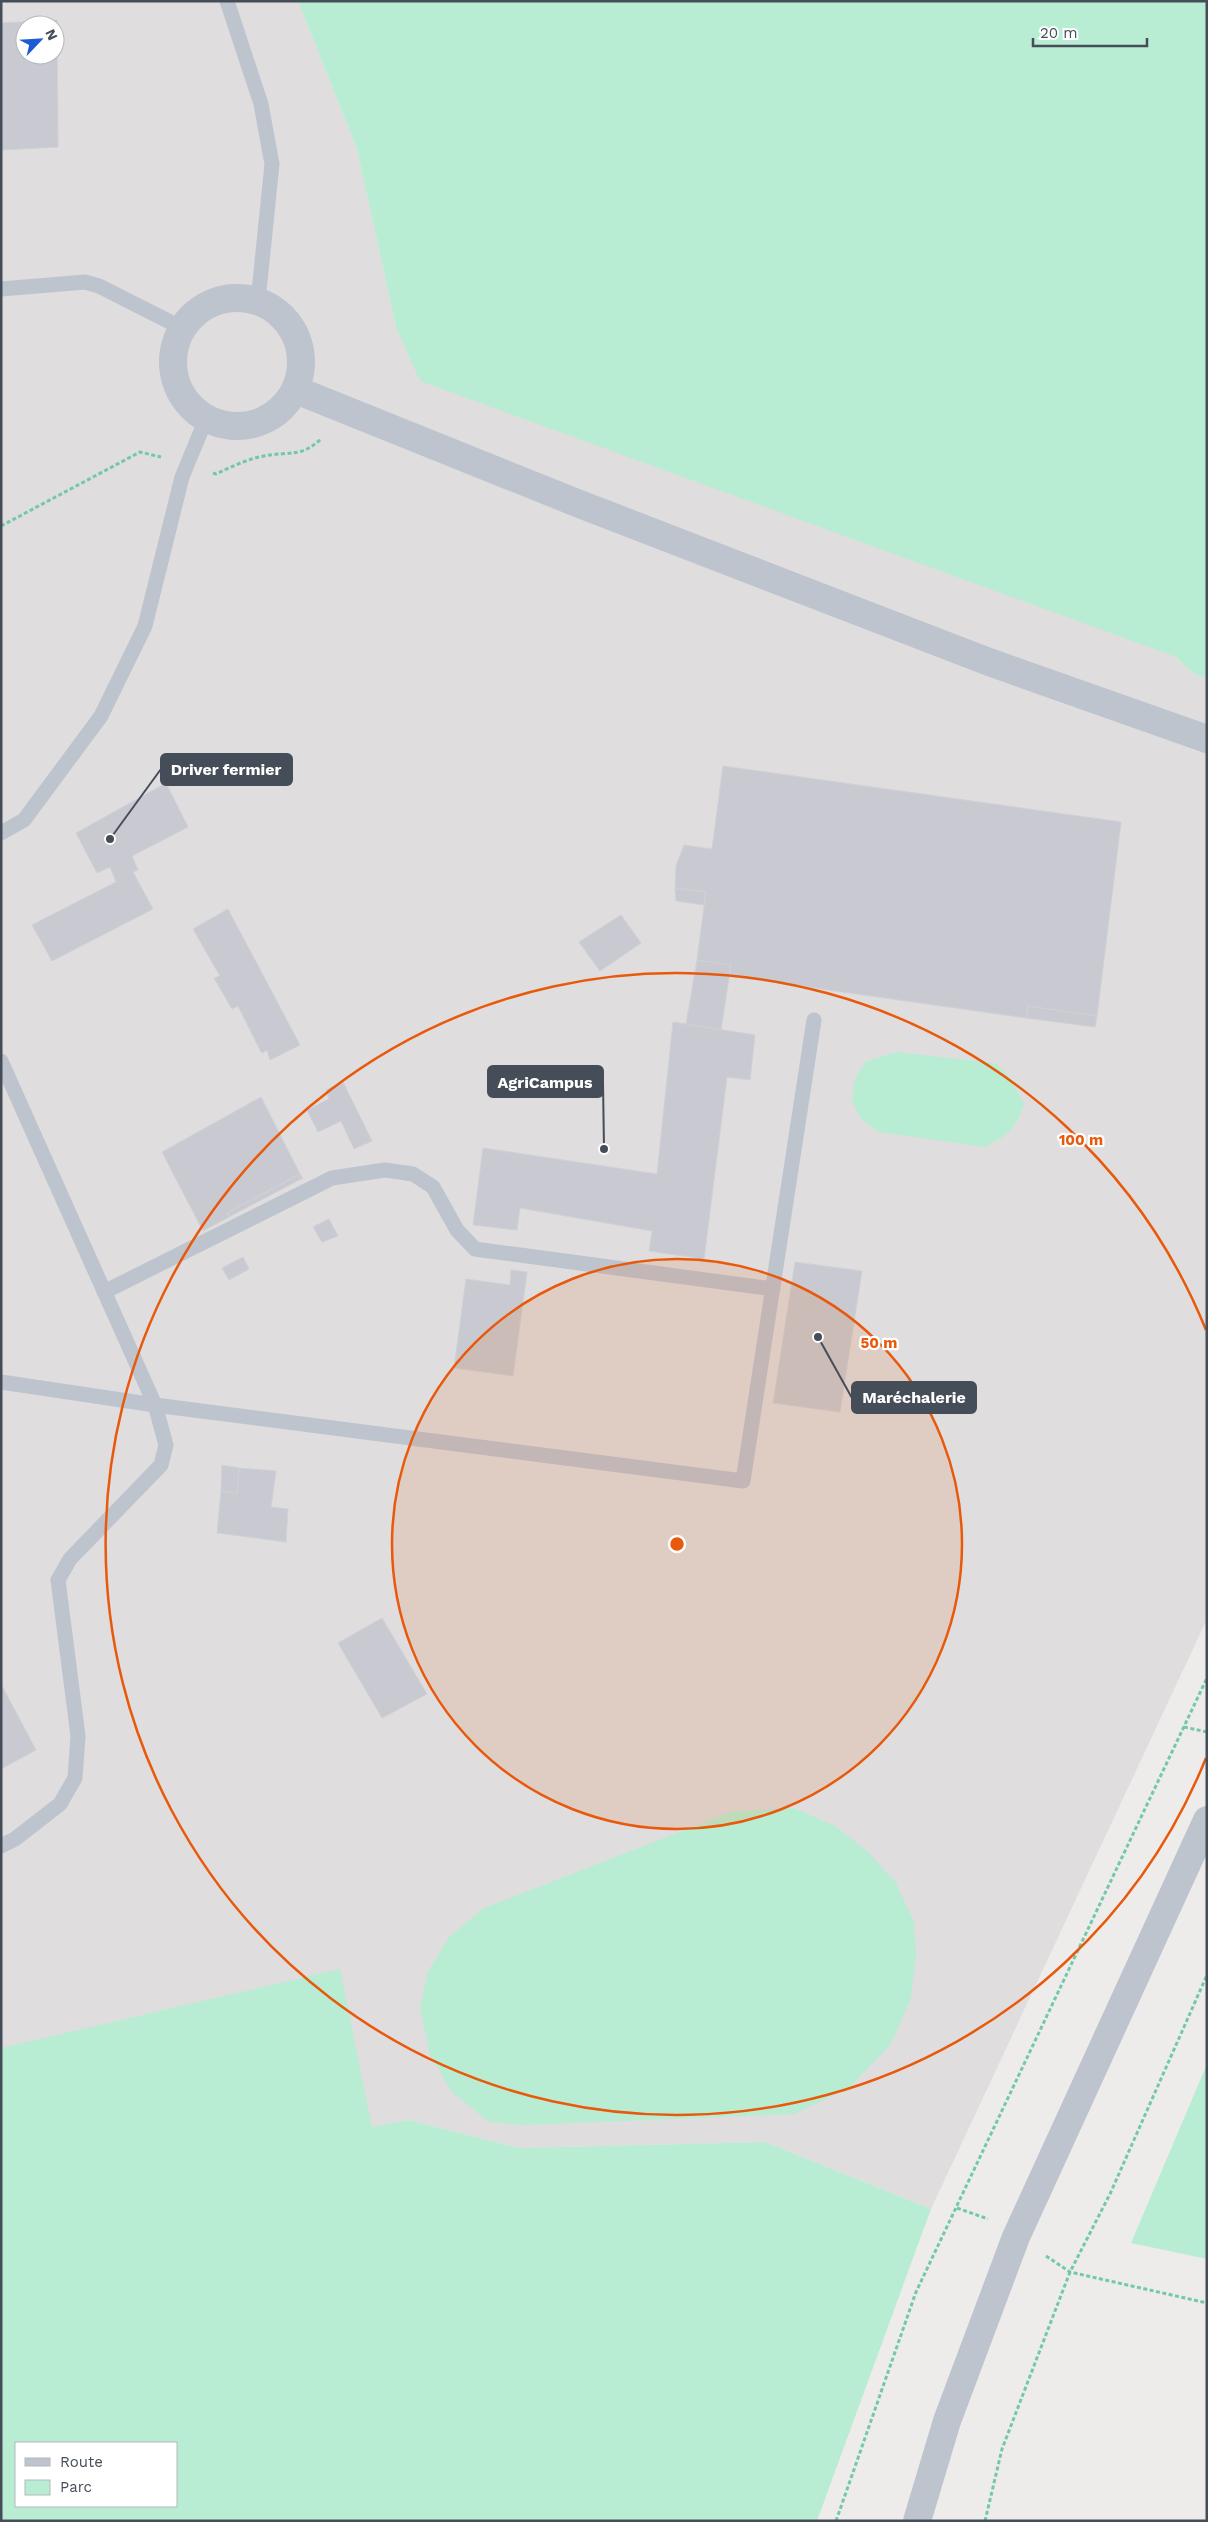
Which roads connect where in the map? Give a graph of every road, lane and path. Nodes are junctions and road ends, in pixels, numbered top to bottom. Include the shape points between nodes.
1 (227, 1) edge
2 (1, 289) edge
3 (258, 301) junction
4 (182, 328) junction
5 (296, 390) junction
6 (206, 419) junction
7 (1207, 739) edge
8 (1, 833) edge
9 (814, 1020) dead end
10 (1, 1061) edge
11 (773, 1289) junction
12 (104, 1292) junction
13 (1, 1382) edge
14 (154, 1405) junction
15 (1207, 1678) edge
16 (1184, 1727) junction
17 (1207, 1732) edge
18 (1207, 1820) edge
19 (1, 1846) edge
20 (1207, 1975) edge
21 (1070, 2272) junction
22 (1207, 2303) edge
23 (836, 2521) edge
24 (917, 2521) edge
25 (985, 2521) edge

1 - 3 lane via 261,104 272,164
2 - 4 lane via 85,282
3 - 4 street via 237,298 215,301 196,312
3 - 5 street via 277,311 295,334 302,370
4 - 6 street via 174,348 173,369 178,389 190,406
5 - 6 street via 284,407 261,422 226,426
5 - 7 street via 989,662
6 - 8 lane via 182,477 145,626 102,716 24,820
9 - 11 lane
10 - 12 lane
11 - 12 lane via 475,1250 456,1230 433,1188 414,1174 384,1170 332,1178
11 - 14 lane via 743,1481
12 - 14 lane
13 - 14 lane
14 - 19 lane via 166,1445 161,1464 70,1559 58,1580 78,1736 76,1778 60,1804
15 - 16 path
16 - 17 path
16 - 23 path via 916,2292
18 - 24 street via 1016,2237 947,2421
20 - 21 path via 1110,2194
21 - 22 path
21 - 25 path via 1002,2449

